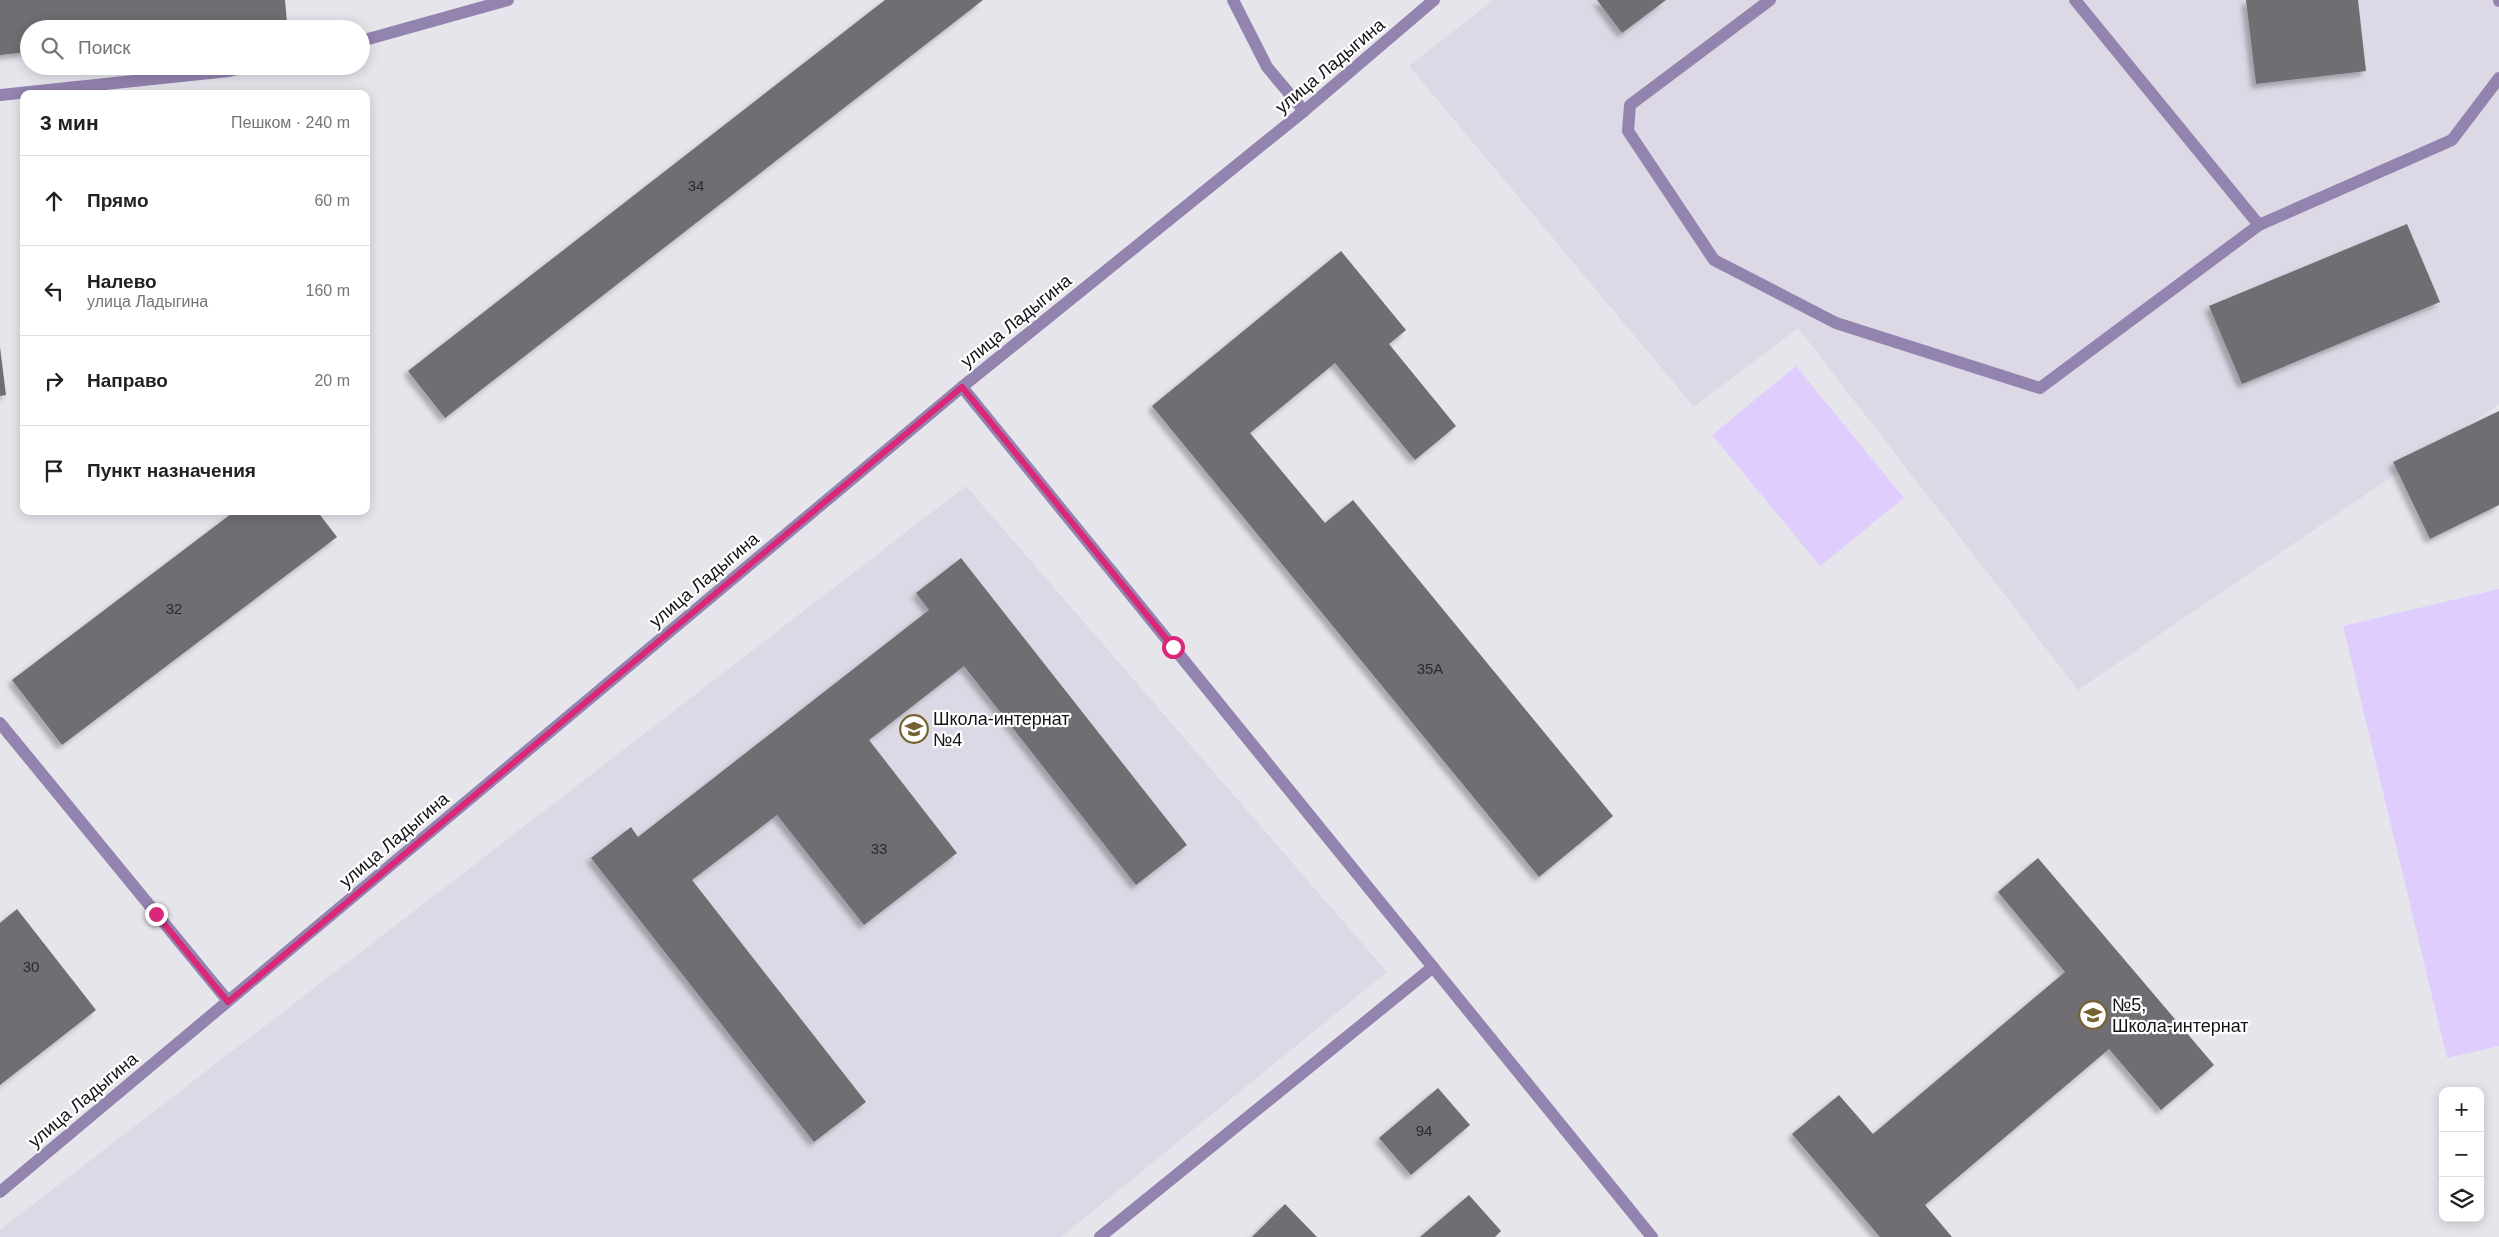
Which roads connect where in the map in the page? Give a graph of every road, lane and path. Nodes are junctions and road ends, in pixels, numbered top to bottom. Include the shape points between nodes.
1 (508, 0) edge
2 (1233, 0) edge
3 (1434, 0) edge
4 (1770, 0) edge
5 (2076, 0) edge
6 (370, 38) edge
7 (191, 75) edge
8 (2499, 78) edge
9 (48, 90) edge
10 (20, 93) edge
11 (0, 95) edge
12 (1304, 111) junction
13 (2259, 225) junction
14 (962, 387) junction
15 (0, 723) edge
16 (1433, 967) junction
17 (228, 1002) junction
18 (0, 1192) edge
19 (1100, 1237) edge
20 (1652, 1237) edge

1 - 6 street
2 - 12 street via 1268,67
3 - 12 street, улица Ладыгина
4 - 13 street via 1630,105 1628,131 1714,260 1836,323 2040,388
5 - 13 street
7 - 9 street
8 - 13 street via 2452,140
10 - 11 street
12 - 14 street, улица Ладыгина
14 - 16 street
14 - 17 street, улица Ладыгина
15 - 17 street
16 - 19 street
16 - 20 street
17 - 18 street, улица Ладыгина

